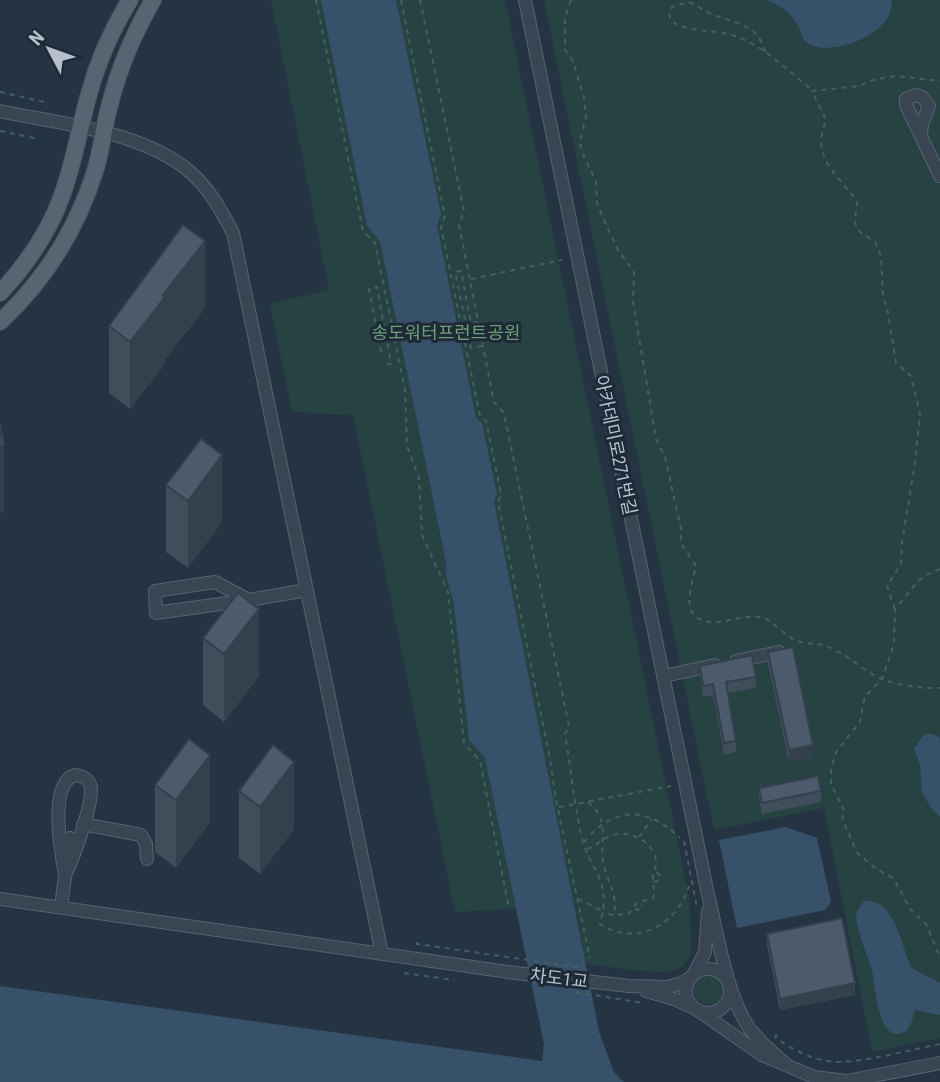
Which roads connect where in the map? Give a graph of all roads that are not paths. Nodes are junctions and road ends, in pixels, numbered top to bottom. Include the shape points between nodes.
1 (130, 0) edge
2 (153, 0) edge
3 (525, 0) edge
4 (0, 111) edge
5 (81, 128) junction
6 (104, 133) junction
7 (921, 134) dead end
8 (940, 176) edge
9 (0, 293) edge
10 (0, 322) edge
11 (307, 590) junction
12 (248, 600) junction
13 (779, 652) edge
14 (664, 676) junction
15 (83, 824) junction
16 (70, 838) dead end
17 (147, 859) dead end
18 (65, 875) junction
19 (707, 890) junction
20 (0, 898) edge
21 (61, 907) junction
22 (382, 954) junction
23 (692, 976) junction
24 (729, 982) junction
25 (629, 986) junction
26 (696, 1009) junction
27 (940, 1063) edge
28 (788, 1066) junction

1 - 5 main road via 107,43
2 - 6 main road via 121,68
3 - 14 street, 아카데미로271번길
4 - 5 street
5 - 6 street
5 - 9 main road via 50,224
6 - 10 main road via 88,191 71,229 35,285
6 - 11 street via 163,152 191,172 216,200 233,233
7 - 8 street
11 - 12 street
11 - 22 street
12 - 12 street via 215,582 155,591 156,613
13 - 14 street
14 - 19 street, 아카데미로271번길
15 - 17 street via 141,835
15 - 18 street
15 - 18 street via 91,786 75,775 60,793
16 - 18 street
18 - 21 street
19 - 23 street via 705,952
19 - 24 street
20 - 21 street, 차도1교
21 - 22 street, 차도1교
22 - 25 street, 차도1교 via 604,990
23 - 24 street via 715,969
23 - 25 street via 667,987
23 - 26 street via 686,994
24 - 26 street via 730,997 722,1008 709,1013
24 - 28 street via 750,1028
25 - 26 street
26 - 28 street via 762,1055
27 - 28 street via 847,1081 814,1077

